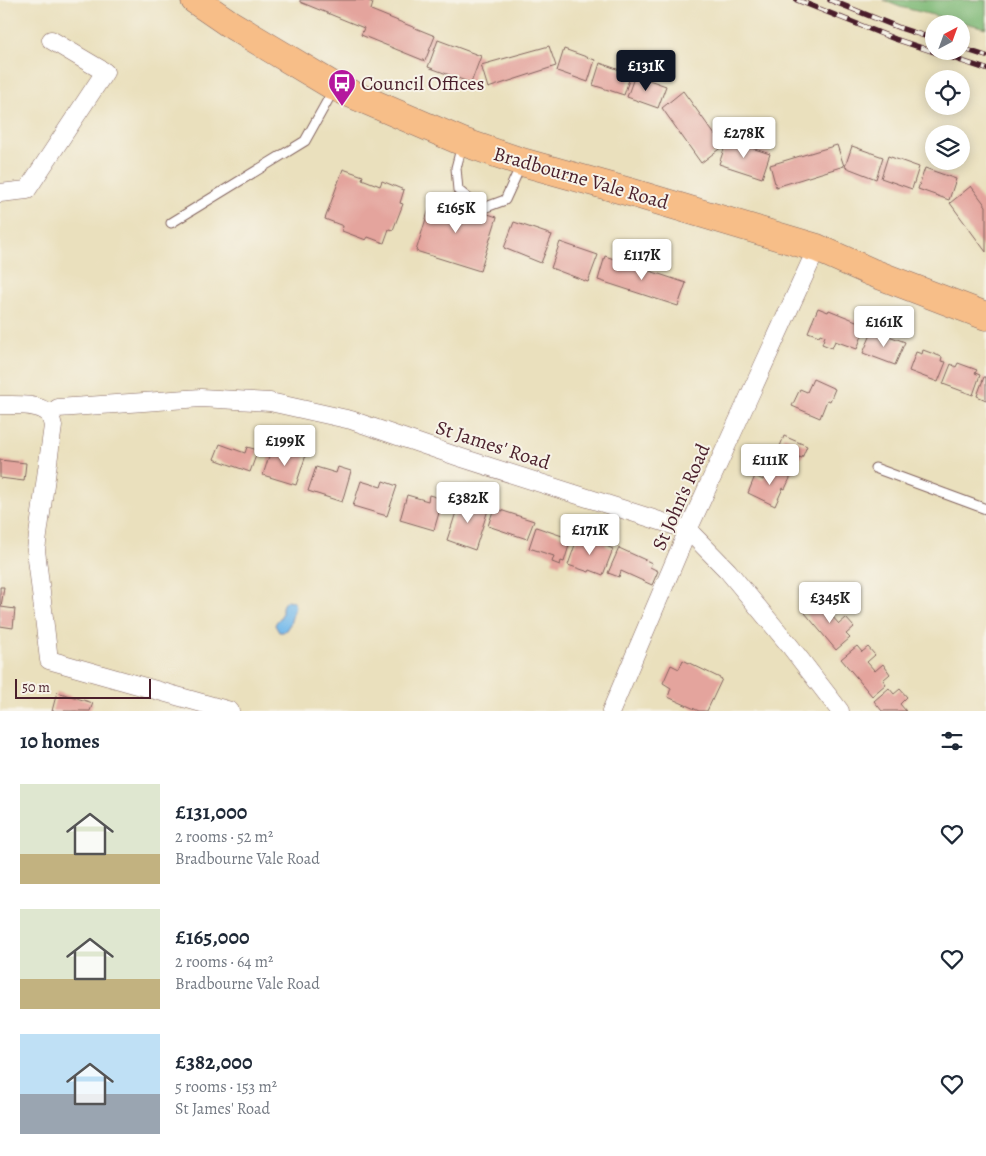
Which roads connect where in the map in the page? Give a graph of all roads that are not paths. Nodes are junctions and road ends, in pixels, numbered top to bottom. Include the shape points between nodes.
1 (195, 0) edge
2 (52, 40) dead end
3 (335, 87) junction
4 (463, 142) junction
5 (522, 162) junction
6 (0, 193) edge
7 (171, 223) dead end
8 (817, 248) junction
9 (986, 316) edge
10 (0, 405) edge
11 (50, 415) junction
12 (874, 468) dead end
13 (986, 509) edge
14 (688, 530) junction
15 (230, 711) edge
16 (611, 711) edge
17 (840, 711) edge

1 - 3 highway, Bradbourne Vale Road
2 - 6 street via 106,72 27,190
3 - 4 highway, Bradbourne Vale Road
3 - 7 lane via 305,141
4 - 5 highway, Bradbourne Vale Road
4 - 5 lane via 456,168 458,190 481,209 505,200
5 - 8 highway, Bradbourne Vale Road
8 - 9 highway, Bradbourne Vale Road
8 - 14 street, St John's Road
10 - 11 street via 42,408
11 - 14 street, St James' Road via 58,408 201,398 270,402 351,420
11 - 15 street via 54,426 36,550 49,660
12 - 13 lane
14 - 16 street, St John's Road
14 - 17 street, St James' Road via 728,571

